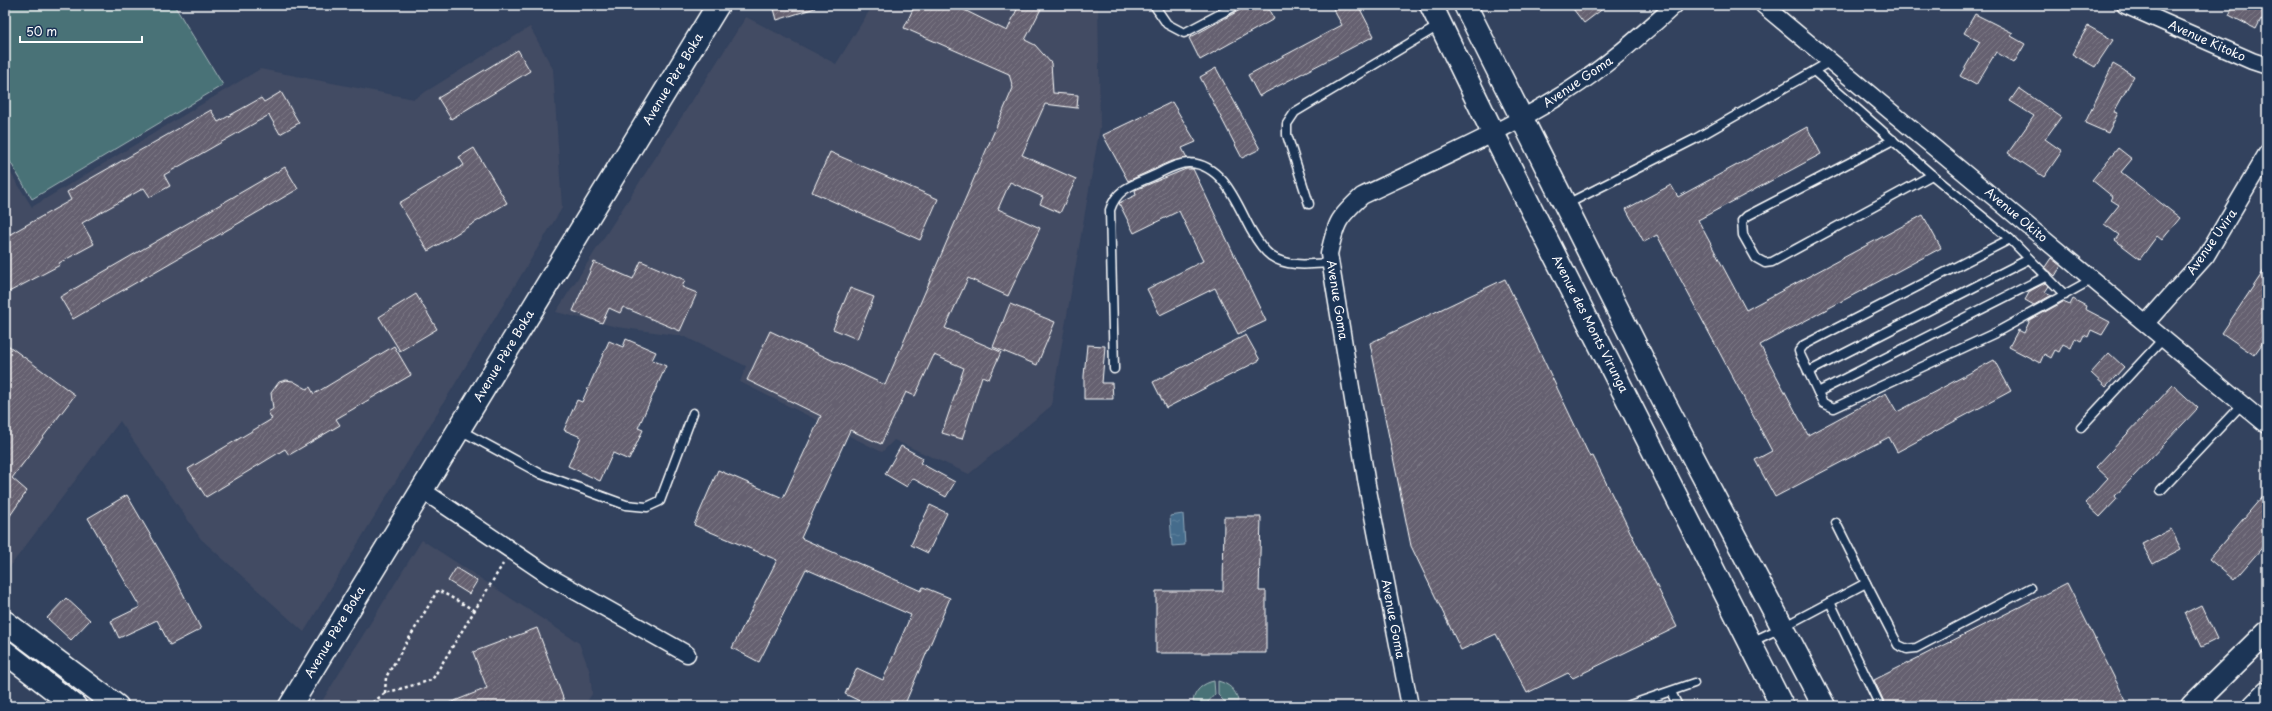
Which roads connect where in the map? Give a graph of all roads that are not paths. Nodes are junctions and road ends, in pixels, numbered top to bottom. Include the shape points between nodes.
1 (718, 5) edge
2 (1154, 5) edge
3 (1237, 5) edge
4 (1431, 5) edge
5 (1465, 5) edge
6 (1675, 5) edge
7 (1763, 5) edge
8 (2126, 5) edge
9 (1441, 24) junction
10 (1831, 61) junction
11 (2267, 66) edge
12 (1814, 71) junction
13 (1522, 118) junction
14 (1493, 133) junction
15 (1893, 140) junction
16 (2267, 154) edge
17 (1932, 175) junction
18 (1309, 204) dead end
19 (1566, 204) junction
20 (2010, 239) junction
21 (2029, 259) junction
22 (1331, 263) junction
23 (2047, 276) junction
24 (2093, 279) junction
25 (2064, 295) junction
26 (2146, 322) junction
27 (2164, 338) junction
28 (1114, 369) dead end
29 (1808, 372) junction
30 (1818, 392) junction
31 (2242, 404) junction
32 (693, 413) dead end
33 (2267, 425) edge
34 (2081, 427) dead end
35 (459, 430) junction
36 (422, 490) junction
37 (2161, 490) dead end
38 (1836, 522) dead end
39 (1866, 583) junction
40 (2030, 588) dead end
41 (1830, 602) junction
42 (5, 622) edge
43 (1783, 627) junction
44 (2267, 632) edge
45 (1751, 642) junction
46 (5, 652) edge
47 (687, 654) dead end
48 (1694, 683) dead end
49 (1671, 692) junction
50 (2267, 693) edge
51 (75, 706) edge
52 (117, 706) edge
53 (290, 706) edge
54 (1410, 706) edge
55 (1628, 706) edge
56 (1678, 706) edge
57 (1782, 706) edge
58 (1824, 706) edge
59 (1880, 706) edge
60 (2192, 706) edge
61 (2254, 706) edge

1 - 35 street, Avenue Père Boka
2 - 3 lane via 1167,24 1184,33
4 - 9 street, Avenue des Monts Virunga
5 - 13 street
6 - 13 street, Avenue Goma via 1610,62
7 - 10 street, Avenue Okito
8 - 11 street, Avenue Kitoko
9 - 14 street, Avenue des Monts Virunga
9 - 18 lane via 1295,112 1287,124 1287,135
10 - 12 lane
10 - 24 street, Avenue Okito
12 - 15 lane
12 - 19 lane via 1695,139
13 - 14 street, Avenue Goma
13 - 19 street
14 - 22 street, Avenue Goma via 1362,196 1336,224 1329,254
14 - 45 street, Avenue des Monts Virunga
15 - 17 lane
15 - 17 lane via 1747,216 1741,227 1756,258 1765,263 1772,262
16 - 26 street, Avenue Uvira via 2206,256
17 - 20 lane
19 - 43 street via 1664,400
20 - 21 lane
20 - 29 lane via 1804,345 1799,351
21 - 23 lane
21 - 29 lane
22 - 28 lane via 1290,264 1272,256 1258,242 1220,175 1206,167 1190,163 1174,166 1121,191 1114,198 1110,210
22 - 54 street, Avenue Goma via 1367,485
23 - 25 lane
23 - 30 lane
24 - 25 lane
24 - 26 street, Avenue Okito
25 - 30 lane via 1995,333 1834,408 1823,404
26 - 27 street, Avenue Okito
27 - 31 street, Avenue Okito
27 - 34 lane
29 - 30 lane
31 - 33 street, Avenue Okito
31 - 37 lane
32 - 35 lane via 660,501 646,507 626,505 541,474
35 - 36 street, Avenue Père Boka
36 - 47 street via 552,578
36 - 53 street, Avenue Père Boka
38 - 39 lane
39 - 40 lane via 1898,644 1907,649 1916,648
39 - 41 lane
41 - 43 lane
41 - 59 lane
42 - 52 street
43 - 45 lane
43 - 58 street
44 - 60 street
45 - 57 street, Avenue des Monts Virunga
46 - 51 street
48 - 49 lane
49 - 55 lane
49 - 56 lane
50 - 61 street

